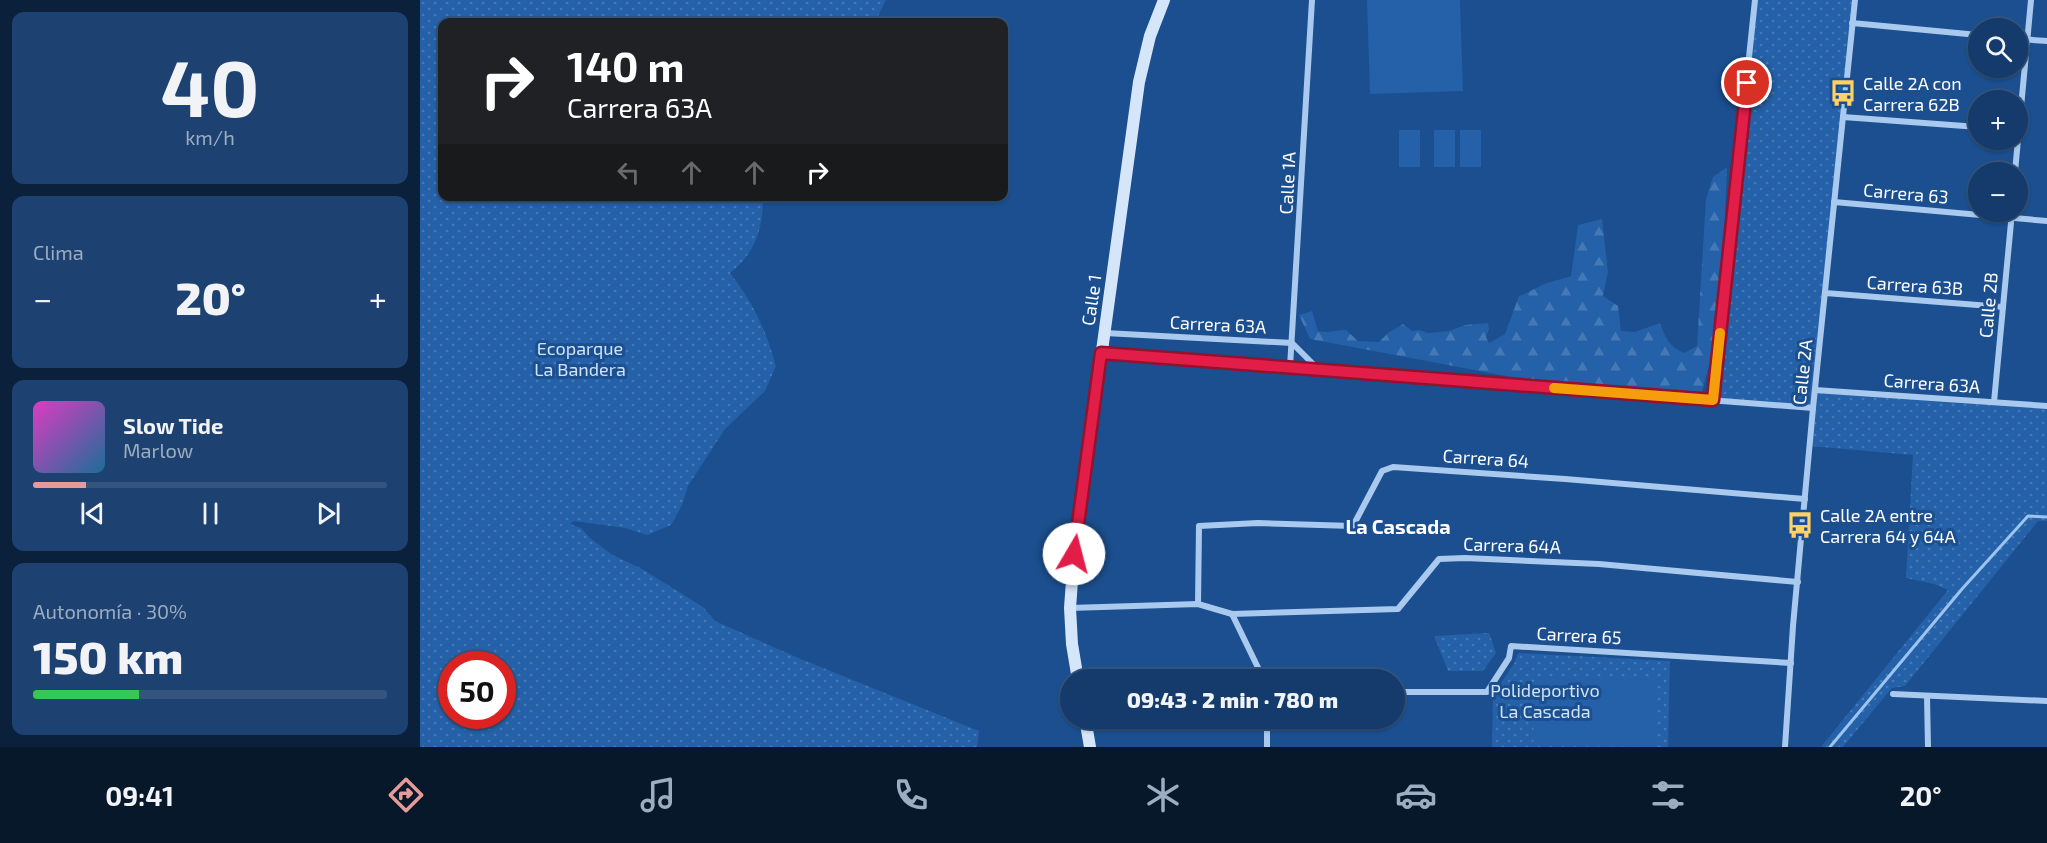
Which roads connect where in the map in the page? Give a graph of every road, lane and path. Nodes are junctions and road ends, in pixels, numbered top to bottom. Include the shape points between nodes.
1 (1164, 0) edge
2 (1312, 0) edge
3 (1755, 0) edge
4 (1855, 0) edge
5 (2031, 0) edge
6 (1852, 23) junction
7 (2028, 30) edge
8 (1968, 34) edge
9 (2028, 40) edge
10 (2047, 41) edge
11 (1843, 117) junction
12 (1968, 126) edge
13 (1834, 201) junction
14 (1968, 212) edge
15 (2028, 218) edge
16 (2047, 221) edge
17 (2010, 222) edge
18 (1825, 293) junction
19 (2003, 307) junction
20 (1105, 333) junction
21 (1292, 344) junction
22 (1101, 353) junction
23 (1290, 368) junction
24 (1319, 370) junction
25 (1815, 390) junction
26 (1713, 400) junction
27 (1994, 402) junction
28 (2047, 406) edge
29 (1813, 408) junction
30 (1805, 500) junction
31 (1798, 582) junction
32 (1198, 604) junction
33 (1070, 608) junction
34 (1232, 614) junction
35 (1791, 663) junction
36 (1076, 669) edge
37 (1259, 669) edge
38 (1405, 692) edge
39 (1893, 694) dead end
40 (1927, 696) junction
41 (2047, 701) edge
42 (1087, 729) edge
43 (1267, 729) edge
44 (1090, 747) edge
45 (1267, 747) edge
46 (1785, 747) edge
47 (1928, 747) edge

1 - 20 main road, Calle 1 via 1139,82
2 - 21 street, Calle 1A
3 - 26 street
4 - 6 street, Calle 2A
5 - 7 street
6 - 8 street
6 - 11 street, Calle 2A
9 - 10 street
11 - 12 street
11 - 13 street, Calle 2A
13 - 14 street, Carrera 63
13 - 18 street, Calle 2A
15 - 16 street, Carrera 63
17 - 19 street, Calle 2B
18 - 19 street, Carrera 63B
18 - 25 street, Calle 2A
19 - 27 street, Calle 2B
20 - 21 street, Carrera 63A
20 - 22 main road, Calle 1
21 - 23 street, Calle 1A
21 - 24 street
22 - 23 street, Carrera 63A
22 - 33 main road, Calle 1
23 - 24 street, Carrera 63A
24 - 26 street, Carrera 63A
25 - 27 street, Carrera 63A
25 - 29 street, Calle 2A
26 - 29 street, Carrera 63A
27 - 28 street, Carrera 63A
29 - 30 street, Calle 2A
30 - 31 street, Calle 2A
30 - 32 street, Carrera 64 via 1393,467 1382,471 1353,526 1199,526
31 - 34 street, Carrera 64A via 1599,564 1439,559 1398,609
31 - 35 street, Calle 2A
32 - 33 street, Carrera 64A
32 - 34 street, Carrera 64A
33 - 36 main road, Calle 1
34 - 37 street
35 - 38 street, Carrera 65 via 1511,646 1509,658 1487,692
35 - 46 street, Calle 2A
39 - 40 street
40 - 41 street
40 - 47 street
42 - 44 main road
43 - 45 street

